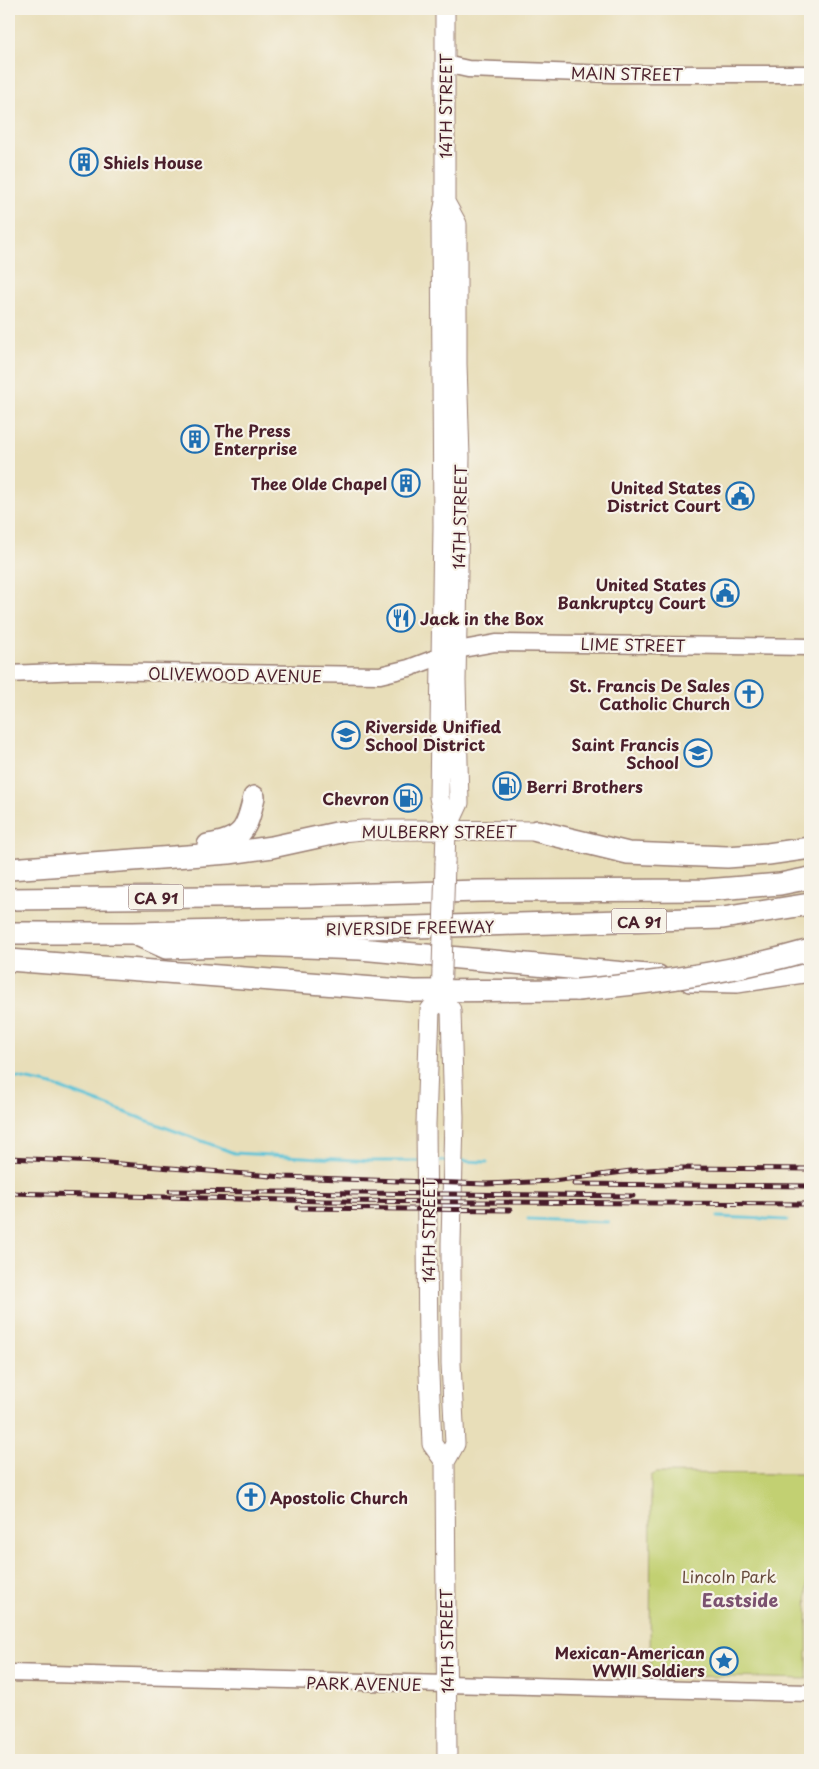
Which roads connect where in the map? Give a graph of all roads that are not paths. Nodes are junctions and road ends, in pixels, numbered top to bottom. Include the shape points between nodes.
1 (445, 9) edge
2 (445, 64) junction
3 (810, 74) edge
4 (445, 202) junction
5 (442, 395) junction
6 (460, 457) junction
7 (810, 646) edge
8 (449, 653) junction
9 (9, 674) edge
10 (254, 797) dead end
11 (446, 831) junction
12 (537, 831) joint
13 (341, 832) joint
14 (810, 848) edge
15 (160, 859) junction
16 (9, 869) edge
17 (810, 878) edge
18 (9, 899) edge
19 (810, 904) edge
20 (9, 933) edge
21 (132, 933) junction
22 (810, 950) edge
23 (9, 960) edge
24 (810, 971) edge
25 (441, 994) junction
26 (445, 1462) junction
27 (9, 1673) edge
28 (447, 1685) junction
29 (810, 1693) edge
30 (447, 1760) edge

1 - 2 main road, 14TH STREET
2 - 3 street, MAIN STREET via 468,69 612,74
2 - 4 main road, 14TH STREET
4 - 5 main road, 14TH STREET via 442,223
4 - 6 main road, 14TH STREET via 457,224
5 - 6 main road via 449,417 450,455
5 - 8 main road, 14TH STREET via 442,526
6 - 8 main road, 14TH STREET
7 - 8 street, LIME STREET via 496,643
8 - 9 street, OLIVEWOOD AVENUE via 392,674 380,675 81,671
8 - 11 main road, 14TH STREET via 456,718 459,803
10 - 15 highway via 250,818 240,834 215,844 173,850
11 - 12 main road, MULBERRY STREET
11 - 13 main road, MULBERRY STREET
11 - 25 main road, 14TH STREET, bridge
12 - 14 highway via 628,853 727,857
13 - 15 highway via 272,847
15 - 16 highway
17 - 18 highway, RIVERSIDE FREEWAY / CA 91 via 780,884 706,890
19 - 21 highway, RIVERSIDE FREEWAY / CA 91 via 723,918
20 - 21 highway, RIVERSIDE FREEWAY / CA 91
21 - 24 highway via 166,948 360,949 697,982 737,982
22 - 25 highway, bridge via 719,972 638,985
23 - 25 highway
25 - 26 main road, 14TH STREET via 451,1010 454,1118 451,1363 455,1444
25 - 26 main road, 14TH STREET via 430,1010 426,1124 432,1444
26 - 28 main road, 14TH STREET
27 - 28 street, PARK AVENUE
28 - 29 street, PARK AVENUE
28 - 30 main road, 14TH STREET

